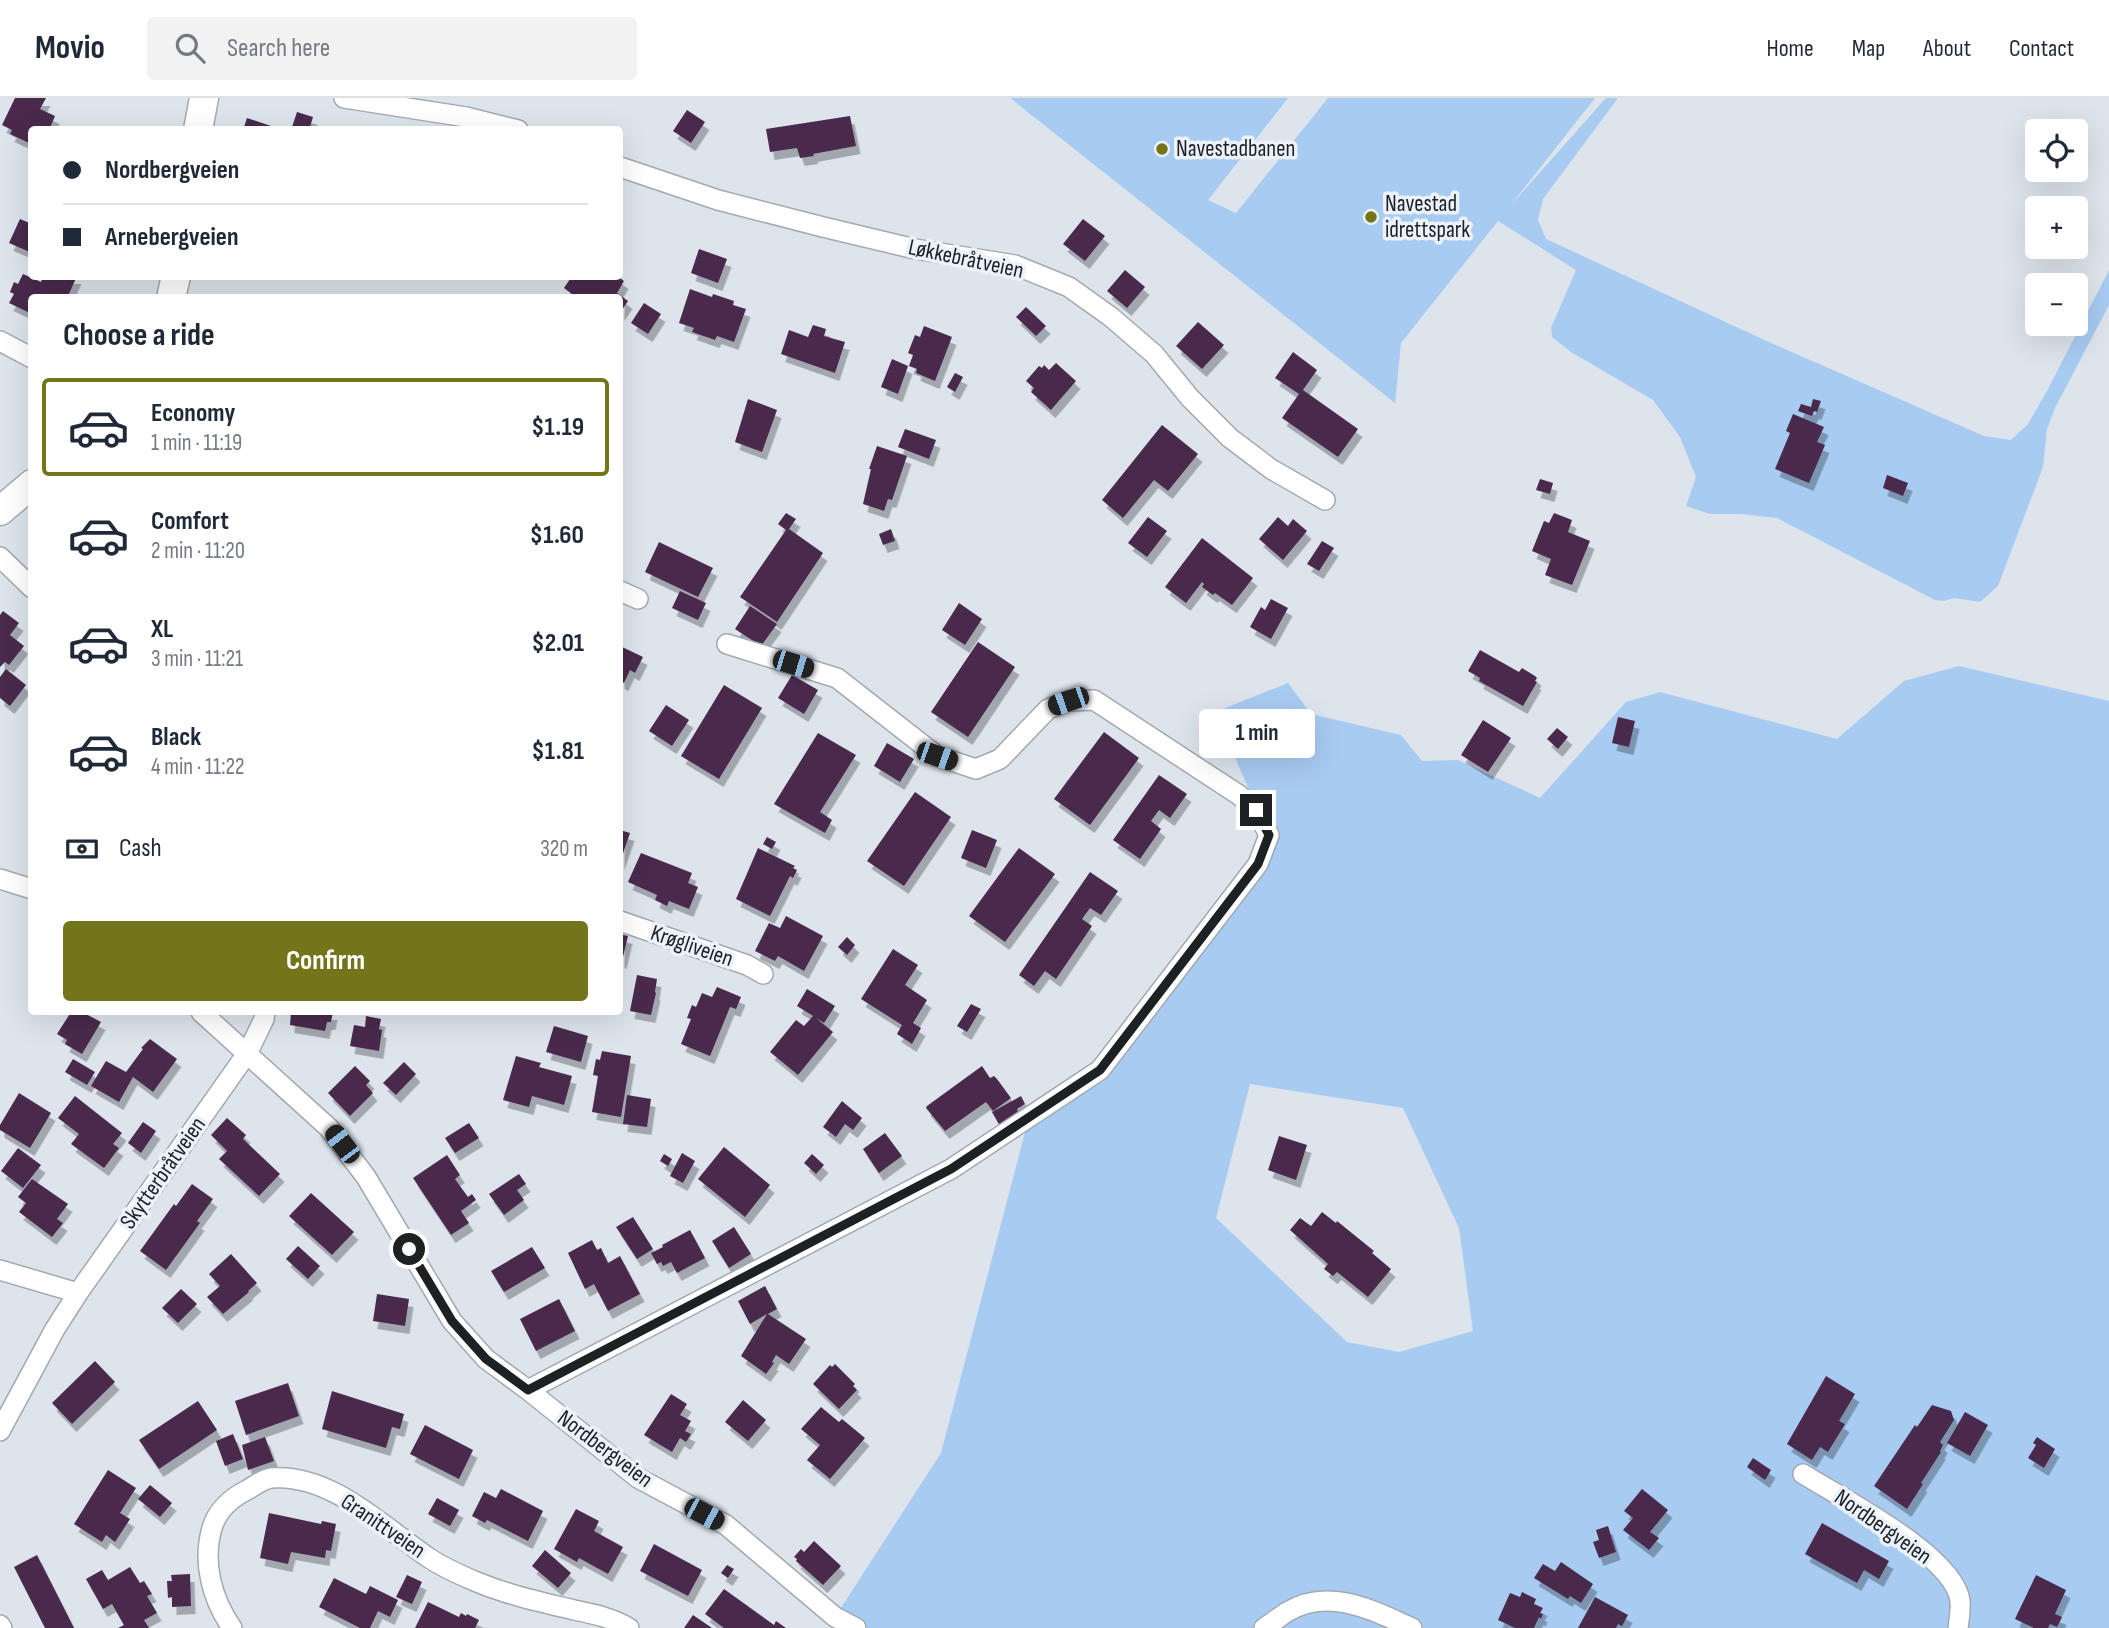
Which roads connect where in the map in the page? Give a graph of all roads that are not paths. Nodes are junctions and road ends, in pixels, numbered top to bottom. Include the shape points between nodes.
1 (205, 98) edge
2 (344, 98) edge
3 (199, 126) edge
4 (502, 126) edge
5 (623, 168) edge
6 (0, 341) edge
7 (28, 356) edge
8 (28, 487) edge
9 (1325, 500) dead end
10 (0, 511) edge
11 (0, 557) edge
12 (28, 584) edge
13 (623, 592) edge
14 (638, 599) dead end
15 (727, 644) dead end
16 (0, 879) edge
17 (28, 888) edge
18 (623, 922) edge
19 (763, 974) dead end
20 (204, 1015) edge
21 (265, 1015) edge
22 (247, 1052) junction
23 (0, 1270) edge
24 (78, 1293) junction
25 (528, 1390) junction
26 (0, 1430) edge
27 (1803, 1474) dead end
28 (832, 1623) edge
29 (232, 1628) edge
30 (629, 1628) edge
31 (856, 1628) edge
32 (1264, 1628) edge
33 (1412, 1628) edge
34 (1958, 1628) edge

1 - 3 street
2 - 4 street
5 - 9 street, Løkkebråtveien via 718,200 823,227 915,249 1015,265 1069,287 1154,354 1230,438 1271,469
6 - 7 street
8 - 10 street
11 - 12 street
13 - 14 street
15 - 25 street via 837,678 937,756 976,769 1000,760 1048,709 1068,701 1094,700 1238,795 1256,810 1269,835 1258,864 1100,1070 951,1169
16 - 17 street
18 - 19 street, Krøgliveien
20 - 22 street, Nordbergveien
21 - 22 street
22 - 24 street, Skytterbråtveien
22 - 25 street, Nordbergveien via 329,1128 366,1177 452,1321 486,1359
23 - 24 street
24 - 26 street, Skytterbråtveien
25 - 28 street, Nordbergveien via 638,1478 726,1525
27 - 34 street, Nordbergveien via 1913,1542 1948,1574 1960,1599
28 - 31 street, Nordbergveien
29 - 30 street, Granittveien via 219,1609 210,1579 207,1544 216,1515 239,1494 268,1478 302,1480 330,1490 431,1559 500,1592 592,1614
32 - 33 street via 1289,1611 1332,1599

